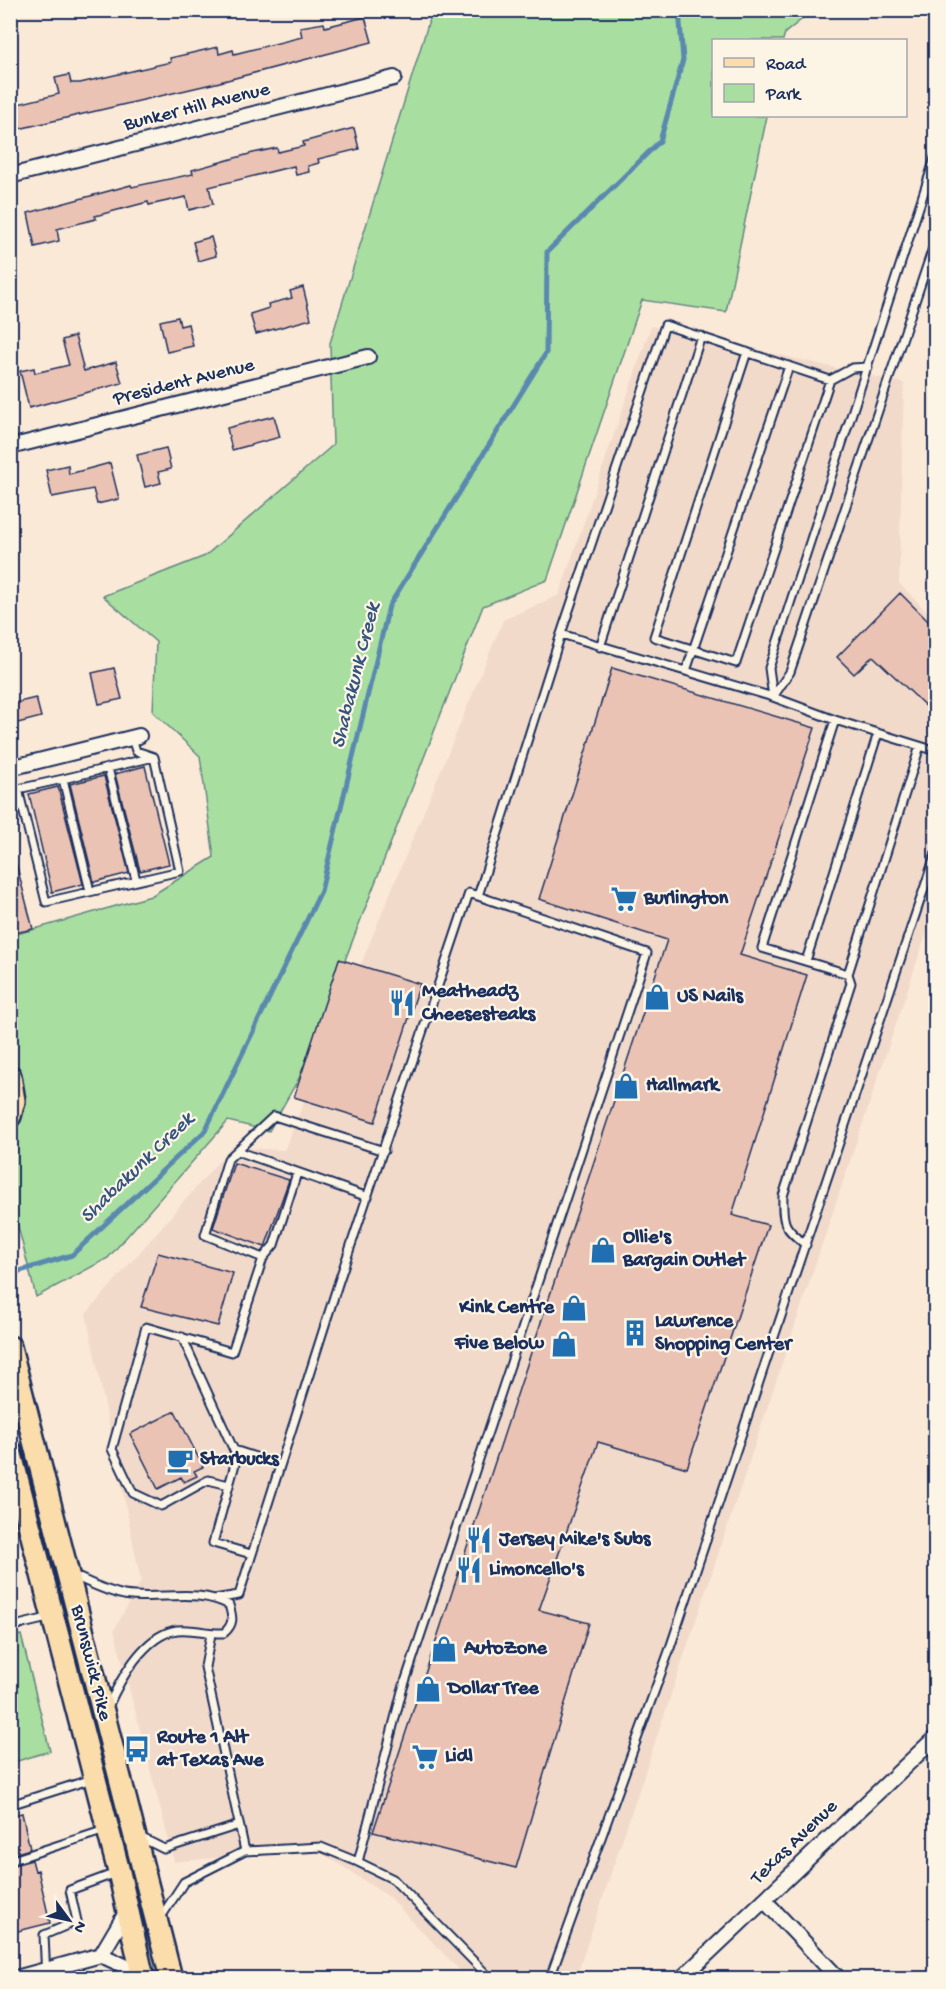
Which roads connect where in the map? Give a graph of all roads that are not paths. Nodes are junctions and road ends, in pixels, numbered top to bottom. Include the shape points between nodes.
1 (394, 78) dead end
2 (936, 155) edge
3 (10, 176) edge
4 (936, 239) edge
5 (701, 336) junction
6 (747, 352) junction
7 (368, 357) dead end
8 (789, 366) junction
9 (868, 367) junction
10 (830, 380) junction
11 (10, 447) edge
12 (561, 634) junction
13 (600, 646) junction
14 (693, 649) junction
15 (686, 671) junction
16 (773, 697) junction
17 (835, 720) junction
18 (878, 733) junction
19 (135, 737) joint
20 (920, 746) junction
21 (936, 751) edge
22 (154, 757) junction
23 (10, 768) edge
24 (108, 768) junction
25 (63, 779) junction
26 (10, 784) edge
27 (18, 789) junction
28 (936, 853) edge
29 (136, 880) junction
30 (90, 891) junction
31 (478, 896) junction
32 (806, 961) junction
33 (848, 974) junction
34 (10, 1076) edge
35 (10, 1116) edge
36 (237, 1151) junction
37 (384, 1151) junction
38 (297, 1173) junction
39 (368, 1197) junction
40 (806, 1245) junction
41 (262, 1258) junction
42 (182, 1337) junction
43 (10, 1347) edge
44 (234, 1450) junction
45 (10, 1451) edge
46 (280, 1465) junction
47 (229, 1485) junction
48 (251, 1554) junction
49 (68, 1573) junction
50 (214, 1599) junction
51 (53, 1617) junction
52 (10, 1618) edge
53 (12, 1626) edge
54 (211, 1634) junction
55 (104, 1716) junction
56 (936, 1737) edge
57 (95, 1778) junction
58 (10, 1805) edge
59 (239, 1825) junction
60 (108, 1829) junction
61 (135, 1835) junction
62 (245, 1851) junction
63 (10, 1861) edge
64 (357, 1862) junction
65 (119, 1872) junction
66 (764, 1900) junction
67 (128, 1911) junction
68 (158, 1922) junction
69 (101, 1955) junction
70 (45, 1975) edge
71 (142, 1976) edge
72 (16, 1978) edge
73 (171, 1978) edge
74 (490, 1978) edge
75 (550, 1978) edge
76 (681, 1978) edge
77 (838, 1978) edge

1 - 3 street, Bunker Hill Avenue
2 - 9 lane
4 - 16 lane via 790,672
5 - 6 lane
5 - 12 lane via 665,325
5 - 13 lane
6 - 8 lane
6 - 14 lane via 654,636
7 - 11 street, President Avenue
8 - 10 lane
8 - 14 lane
9 - 10 lane via 852,368
9 - 16 lane via 769,668
10 - 14 lane via 736,663
12 - 13 lane
12 - 31 lane
13 - 15 lane
14 - 15 lane
15 - 16 lane
16 - 17 lane
17 - 18 lane
17 - 32 lane via 762,948
18 - 20 lane
18 - 32 lane
19 - 22 lane via 136,751
19 - 23 street
20 - 21 lane
20 - 33 lane
22 - 24 lane
22 - 29 lane via 180,871
24 - 25 lane
24 - 29 lane
25 - 27 lane
25 - 30 lane
26 - 27 lane
27 - 30 lane via 46,902
28 - 40 lane
29 - 30 lane
31 - 37 lane via 469,893
31 - 64 lane via 647,953 402,1691
32 - 33 lane
33 - 40 lane via 851,983 783,1197 782,1221
34 - 35 main road via 14,1101
36 - 37 lane via 274,1116
36 - 38 lane
36 - 41 lane via 228,1159 205,1235
37 - 39 lane
38 - 39 lane
38 - 41 lane via 274,1245
39 - 46 lane
40 - 75 lane via 668,1653
41 - 42 lane via 232,1352
42 - 44 lane
42 - 47 lane via 146,1327 112,1449 133,1493 161,1506 208,1480
43 - 49 main road, Brunswick Pike
44 - 46 lane
44 - 47 lane via 237,1457
45 - 51 main road, Brunswick Pike
46 - 48 lane
47 - 48 lane via 213,1543
48 - 50 lane via 239,1595
49 - 50 lane via 125,1595 193,1594
49 - 55 main road, Brunswick Pike
50 - 54 lane via 229,1605 233,1617 231,1627 224,1633
51 - 53 lane
51 - 57 main road, Brunswick Pike
52 - 53 lane
54 - 55 lane via 181,1629 161,1636 118,1686
54 - 59 lane via 205,1666
55 - 61 main road, Brunswick Pike
56 - 66 street, Texas Avenue
57 - 58 lane
57 - 60 main road, Brunswick Pike
59 - 61 lane via 164,1849
59 - 62 lane
60 - 63 lane
60 - 65 main road, Brunswick Pike
61 - 68 main road, Brunswick Pike
62 - 64 lane via 321,1847
62 - 68 lane via 184,1882
64 - 74 lane via 393,1879
65 - 67 main road, Brunswick Pike
65 - 70 lane via 70,1890 77,1921 44,1935
66 - 76 street, Texas Avenue
66 - 77 street
67 - 69 street
67 - 71 main road, Brunswick Pike
68 - 73 main road, Brunswick Pike
69 - 70 street
69 - 71 street
70 - 72 street

